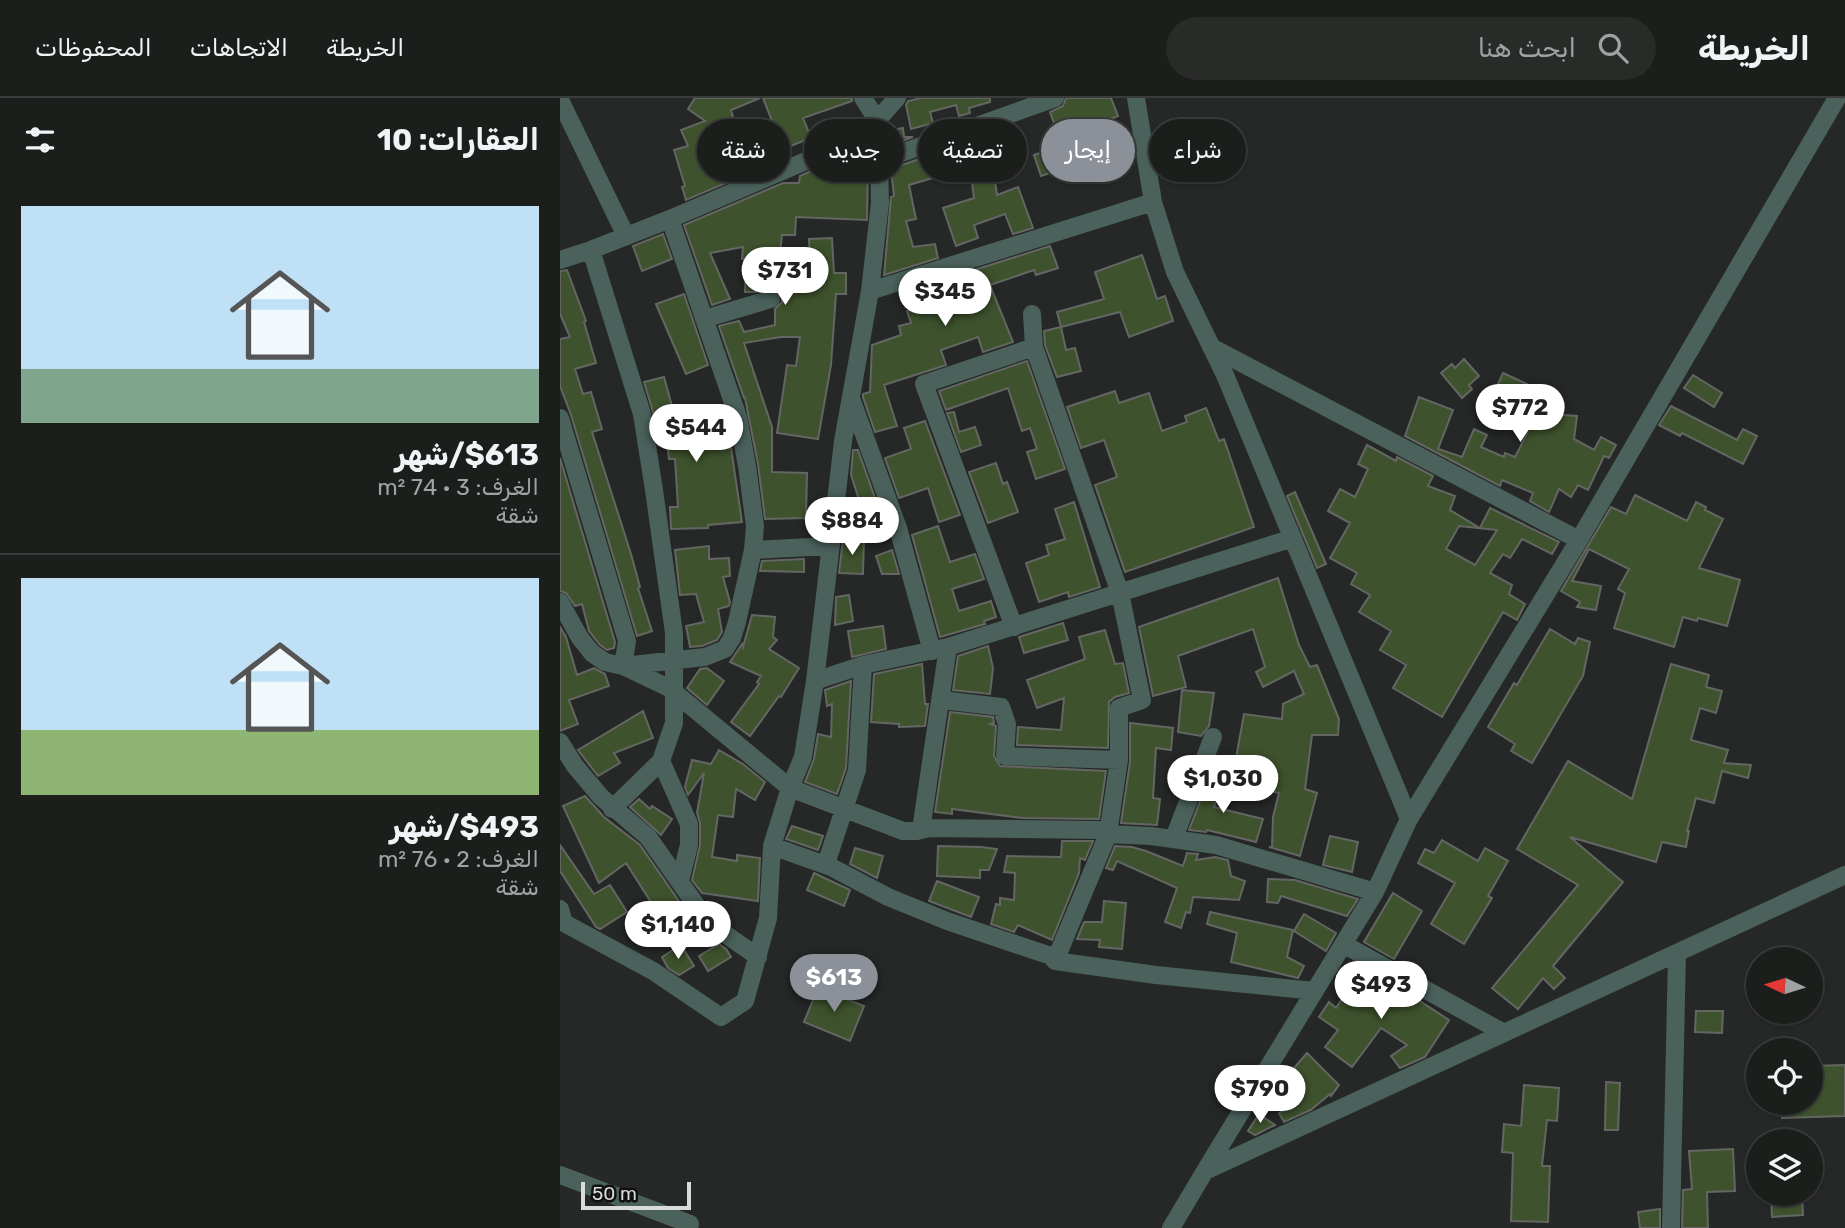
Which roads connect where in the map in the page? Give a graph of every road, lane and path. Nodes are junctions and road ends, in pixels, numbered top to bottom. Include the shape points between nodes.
1 (863, 98) edge
2 (897, 98) edge
3 (1055, 98) edge
4 (1136, 98) edge
5 (1837, 98) edge
6 (560, 101) edge
7 (876, 119) edge
8 (878, 119) edge
9 (904, 152) edge
10 (804, 161) edge
11 (879, 182) edge
12 (1153, 202) junction
13 (670, 219) junction
14 (626, 236) junction
15 (591, 250) junction
16 (560, 260) edge
17 (870, 290) junction
18 (771, 299) dead end
19 (1032, 314) dead end
20 (704, 319) junction
21 (1034, 347) junction
22 (1211, 347) junction
23 (851, 399) junction
24 (560, 418) edge
25 (1293, 538) junction
26 (1579, 540) junction
27 (831, 546) junction
28 (753, 550) junction
29 (1120, 593) junction
30 (560, 602) edge
31 (1014, 628) junction
32 (940, 649) junction
33 (673, 662) junction
34 (863, 665) junction
35 (623, 666) junction
36 (816, 681) junction
37 (673, 691) junction
38 (942, 700) junction
39 (1213, 737) dead end
40 (560, 742) edge
41 (1119, 760) junction
42 (661, 761) junction
43 (790, 788) junction
44 (612, 809) junction
45 (845, 810) junction
46 (1409, 819) junction
47 (921, 830) junction
48 (1108, 834) junction
49 (1174, 838) junction
50 (772, 846) junction
51 (826, 864) junction
52 (1845, 875) edge
53 (680, 881) junction
54 (1375, 892) junction
55 (561, 918) edge
56 (1343, 944) junction
57 (1677, 953) junction
58 (758, 957) junction
59 (1055, 961) junction
60 (1315, 991) junction
61 (1504, 1033) junction
62 (1205, 1171) junction
63 (560, 1175) edge
64 (691, 1224) dead end
65 (1171, 1228) edge
66 (1671, 1228) edge

1 - 7 street
2 - 8 street
3 - 9 street
4 - 12 street
5 - 26 street
6 - 14 street
10 - 13 street
11 - 17 street
12 - 17 street
12 - 22 street via 1175,272
13 - 14 street
13 - 20 street
14 - 15 street
15 - 16 street
15 - 33 street via 642,414 674,633
17 - 23 street
18 - 20 street
19 - 21 street
20 - 28 street via 738,416 753,514
21 - 29 street
21 - 31 street via 924,384
22 - 25 street
22 - 26 street
23 - 27 street
23 - 32 street
24 - 35 street via 627,641
25 - 29 street
25 - 46 street
26 - 46 street
27 - 28 street
27 - 36 street
28 - 33 street via 732,638 724,649 705,657
29 - 31 street
29 - 41 street via 1142,700 1119,708
30 - 35 street via 592,653
31 - 32 street
32 - 34 street
32 - 38 street
33 - 35 street
33 - 37 street
34 - 36 street
34 - 45 street via 857,770
35 - 37 street
36 - 43 street via 803,757
37 - 42 street via 674,723
37 - 43 street
38 - 41 street via 1001,708 1007,724 1005,756
38 - 47 street
39 - 49 street
40 - 44 street
41 - 48 street
42 - 44 street
42 - 53 street via 690,824
43 - 45 street
43 - 50 street
44 - 53 street via 648,836
45 - 47 street via 903,831
45 - 51 street
46 - 54 street
47 - 48 street via 1031,828
48 - 49 street
48 - 59 street
49 - 54 street via 1216,845
50 - 51 street
50 - 58 street via 768,918
51 - 59 street via 888,897
52 - 57 street
53 - 58 street via 708,922
54 - 56 street
55 - 58 street via 722,1017 745,1001
56 - 60 street
56 - 61 street
57 - 61 street
57 - 66 street
59 - 60 street
60 - 62 street
61 - 62 street
62 - 65 street
63 - 64 street

